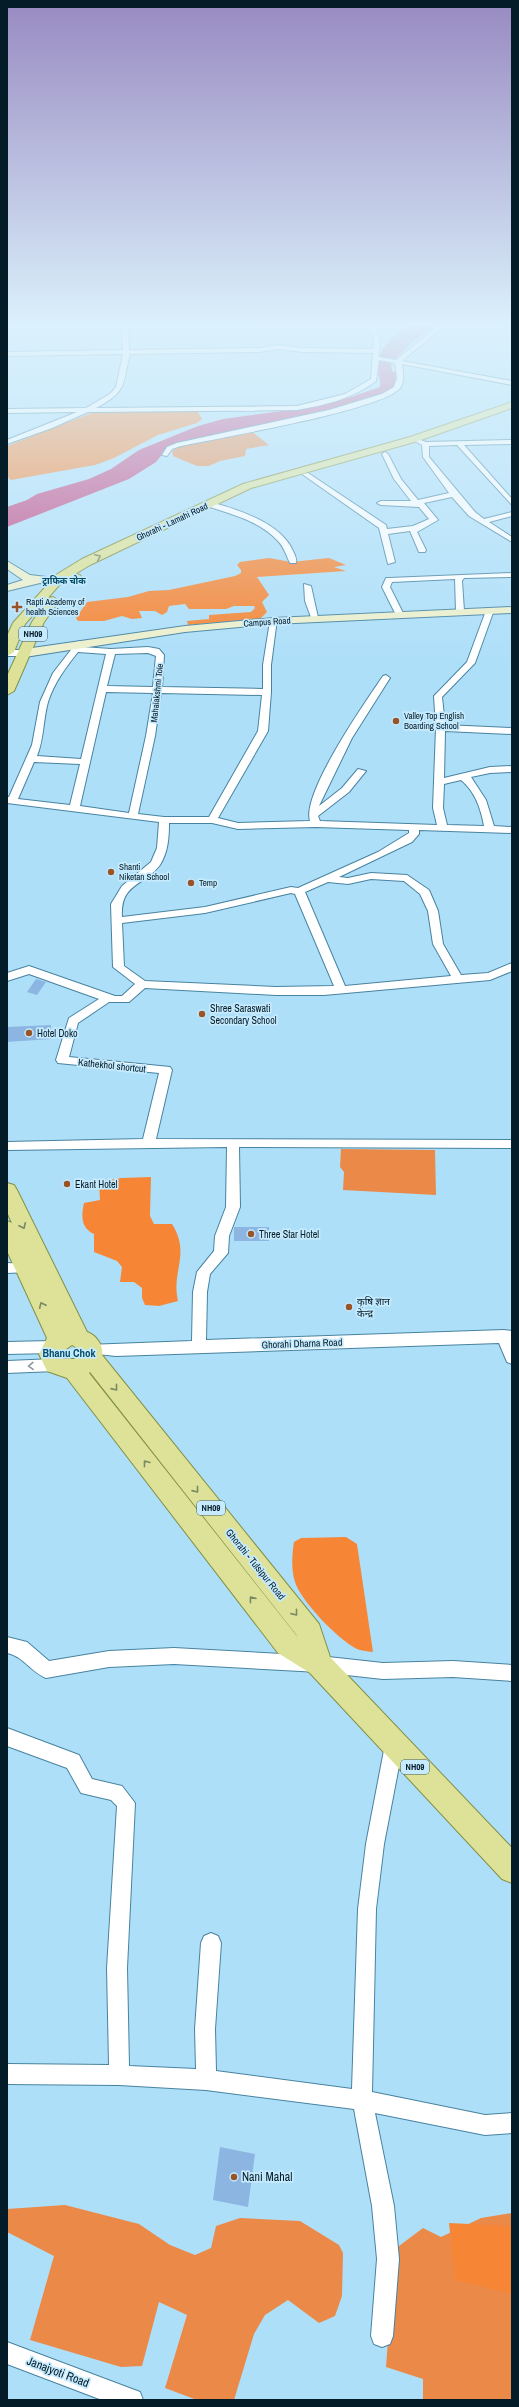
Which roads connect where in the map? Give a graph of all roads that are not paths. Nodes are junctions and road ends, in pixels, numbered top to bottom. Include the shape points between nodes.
1 (19, 437) edge
2 (210, 437) edge
3 (419, 437) edge
4 (444, 437) edge
5 (414, 439) junction
6 (7, 442) edge
7 (458, 442) junction
8 (512, 442) edge
9 (425, 444) junction
10 (385, 454) junction
11 (165, 455) dead end
12 (306, 474) junction
13 (454, 494) junction
14 (416, 503) junction
15 (512, 503) edge
16 (381, 504) dead end
17 (215, 506) junction
18 (512, 514) edge
19 (483, 521) junction
20 (415, 528) junction
21 (385, 532) junction
22 (511, 540) dead end
23 (422, 550) dead end
24 (293, 562) dead end
25 (390, 562) dead end
26 (7, 564) edge
27 (512, 575) edge
28 (461, 576) junction
29 (38, 580) junction
30 (65, 582) junction
31 (307, 586) dead end
32 (7, 588) edge
33 (490, 610) junction
34 (512, 610) edge
35 (460, 611) junction
36 (400, 615) junction
37 (316, 620) junction
38 (274, 621) junction
39 (78, 646) junction
40 (111, 652) junction
41 (7, 653) edge
42 (25, 653) junction
43 (386, 678) dead end
44 (103, 689) junction
45 (159, 689) junction
46 (7, 691) edge
47 (267, 692) junction
48 (441, 728) junction
49 (512, 731) edge
50 (31, 758) junction
51 (86, 762) junction
52 (512, 769) edge
53 (360, 771) dead end
54 (463, 776) junction
55 (439, 782) junction
56 (10, 800) edge
57 (74, 809) junction
58 (133, 815) junction
59 (314, 819) junction
60 (164, 820) junction
61 (212, 820) junction
62 (414, 828) junction
63 (443, 829) junction
64 (490, 830) junction
65 (512, 830) edge
66 (329, 879) junction
67 (299, 891) junction
68 (118, 920) junction
69 (512, 967) edge
70 (7, 977) edge
71 (458, 979) junction
72 (142, 984) junction
73 (341, 990) junction
74 (108, 998) junction
75 (233, 1142) junction
76 (512, 1144) edge
77 (148, 1145) junction
78 (7, 1146) edge
79 (7, 1190) edge
80 (7, 1229) edge
81 (16, 1268) edge
82 (508, 1336) edge
83 (199, 1346) junction
84 (7, 1348) edge
85 (72, 1352) junction
86 (512, 1358) edge
87 (7, 1367) edge
88 (7, 1645) edge
89 (319, 1664) junction
90 (512, 1673) edge
91 (7, 1737) edge
92 (394, 1745) junction
93 (512, 1869) edge
94 (211, 1943) dead end
95 (7, 2074) edge
96 (119, 2075) junction
97 (206, 2080) junction
98 (362, 2100) junction
99 (512, 2123) edge
100 (382, 2336) dead end
101 (7, 2353) edge
102 (132, 2400) edge

1 - 6 street
2 - 11 street via 178,444 170,448
3 - 5 main road, Ghorahi - Lamahi Road
4 - 9 main road, Ghorahi - Lamahi Road
5 - 9 street
5 - 17 main road, Ghorahi - Lamahi Road via 247,486
7 - 8 street
7 - 9 street
7 - 15 street
9 - 10 main road, Ghorahi - Lamahi Road
9 - 13 street via 426,457
10 - 12 main road, Ghorahi - Lamahi Road
10 - 14 street via 398,479
12 - 17 main road, Ghorahi - Lamahi Road
12 - 21 street via 383,527
13 - 14 street
13 - 19 street via 472,514
14 - 16 street
14 - 20 street via 422,505 434,520
17 - 24 street via 257,522 282,538 291,552
17 - 30 main road, Ghorahi - Lamahi Road
18 - 19 street
19 - 22 street
20 - 21 street
20 - 23 street via 414,536
21 - 25 street
26 - 29 street via 27,578
27 - 28 street
28 - 35 street via 458,581
28 - 36 street via 389,580 386,587
29 - 30 street
29 - 32 street
30 - 41 main road, NH09 via 19,623
30 - 42 main road, NH09 via 38,622
31 - 37 street
33 - 34 street, Campus Road
33 - 35 street, Campus Road
33 - 48 street via 471,663 438,696
35 - 36 street, Campus Road
36 - 37 street, Campus Road
37 - 38 street, Campus Road
38 - 39 street, Campus Road via 185,629
38 - 47 street via 266,666
39 - 40 street, Mahalakshmi Tole
39 - 42 street, Campus Road
39 - 50 street via 57,674 44,702 37,745
40 - 44 street
40 - 45 street, Mahalakshmi Tole via 156,651 160,655
41 - 42 street
42 - 46 main road, NH09
43 - 59 street via 347,738 315,801
44 - 45 street
44 - 51 street
45 - 47 street
45 - 58 street, Mahalakshmi Tole via 150,748
47 - 61 street via 262,731
48 - 49 street
48 - 55 street
50 - 51 street
50 - 56 street
51 - 57 street
52 - 54 street
53 - 59 street via 352,785
54 - 55 street
54 - 64 street via 470,781 488,813
55 - 63 street via 438,808
56 - 57 street
57 - 58 street
58 - 60 street
59 - 61 street via 238,826
59 - 62 street
60 - 61 street
60 - 68 street via 164,842 158,858 119,894 116,904
62 - 63 street
62 - 66 street via 414,834 408,840
63 - 64 street
64 - 65 street
66 - 67 street
66 - 71 street via 348,881 371,876 407,878 425,892 433,911 438,944
67 - 68 street via 291,890 160,919
67 - 73 street
68 - 72 street via 119,967
69 - 71 street via 490,976
70 - 74 street via 29,970
71 - 73 street
72 - 73 street via 276,991
72 - 74 street via 125,999
74 - 77 street, Kathekhol shortcut via 73,1021 62,1060 166,1070
75 - 76 street
75 - 77 street
75 - 83 street via 233,1207 222,1236 221,1253 204,1272 200,1292
77 - 78 street
79 -> 85 main road, NH09 via 42,1265
80 - 81 main road, NH09
85 -> 81 main road, NH09
82 - 83 street, Ghorahi Dharna Road
82 - 86 street
83 - 85 street, Ghorahi Dharna Road
84 - 85 street
85 -> 87 street
85 - 89 main road, NH09 via 287,1644
88 - 89 street via 21,1648 46,1670 109,1659 174,1656
89 - 90 street via 383,1671 453,1669
89 - 92 main road, NH09
91 - 96 street via 73,1760 87,1787 116,1792 126,1803 117,1968
92 - 93 main road, NH09
92 - 98 street via 375,1844 367,1909
94 - 97 street via 205,2029
95 - 96 street
96 - 97 street
97 - 98 street
98 - 99 street via 485,2124
98 - 100 street via 383,2206 387,2251
101 - 102 street, Janajyoti Road

